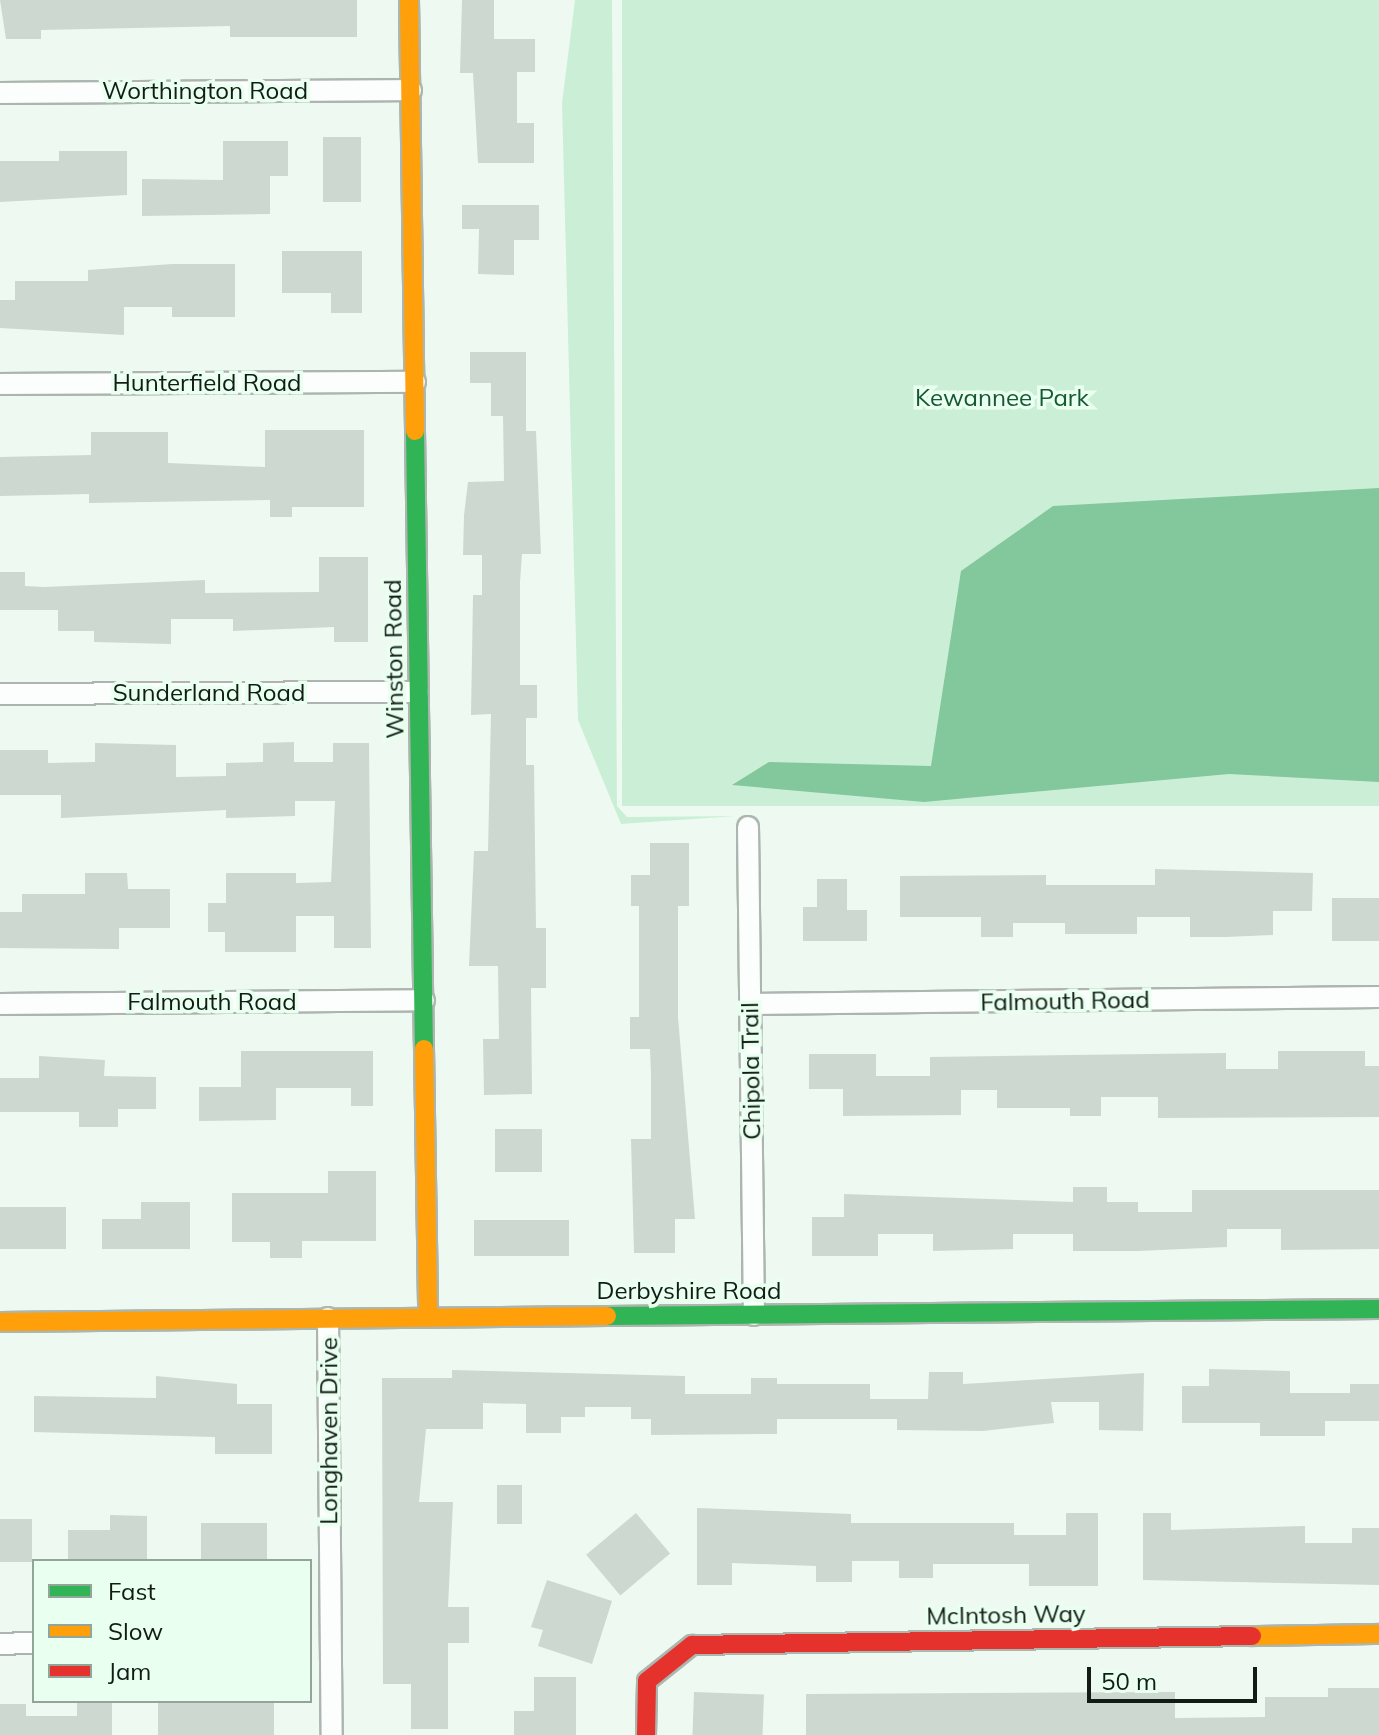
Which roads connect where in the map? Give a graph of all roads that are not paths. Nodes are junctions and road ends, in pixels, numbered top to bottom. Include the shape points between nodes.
1 (409, 0) edge
2 (411, 90) junction
3 (0, 93) edge
4 (415, 382) junction
5 (0, 384) edge
6 (418, 692) junction
7 (0, 694) edge
8 (748, 827) dead end
9 (1379, 997) edge
10 (424, 1000) junction
11 (0, 1004) edge
12 (750, 1004) junction
13 (1379, 1309) edge
14 (754, 1315) junction
15 (428, 1316) junction
16 (328, 1318) junction
17 (0, 1322) edge
18 (1379, 1634) edge
19 (320, 1642) edge
20 (32, 1643) edge
21 (0, 1644) edge
22 (332, 1735) edge
23 (646, 1735) edge

1 - 2 street, Winston Road
2 - 3 street, Worthington Road
2 - 4 street, Winston Road
4 - 5 street, Hunterfield Road
4 - 6 street, Winston Road
6 - 7 street, Sunderland Road
6 - 10 street, Winston Road
8 - 12 street, Chipola Trail
9 - 12 street, Falmouth Road
10 - 11 street, Falmouth Road
10 - 15 street, Winston Road
12 - 14 street, Chipola Trail
13 - 14 street, Derbyshire Road
14 - 15 street, Derbyshire Road
15 - 16 street, Derbyshire Road
16 - 17 street, Derbyshire Road
16 - 19 street, Longhaven Drive
18 - 23 street, McIntosh Way via 692,1645 647,1681
19 - 22 street, Longhaven Drive
20 - 21 street

